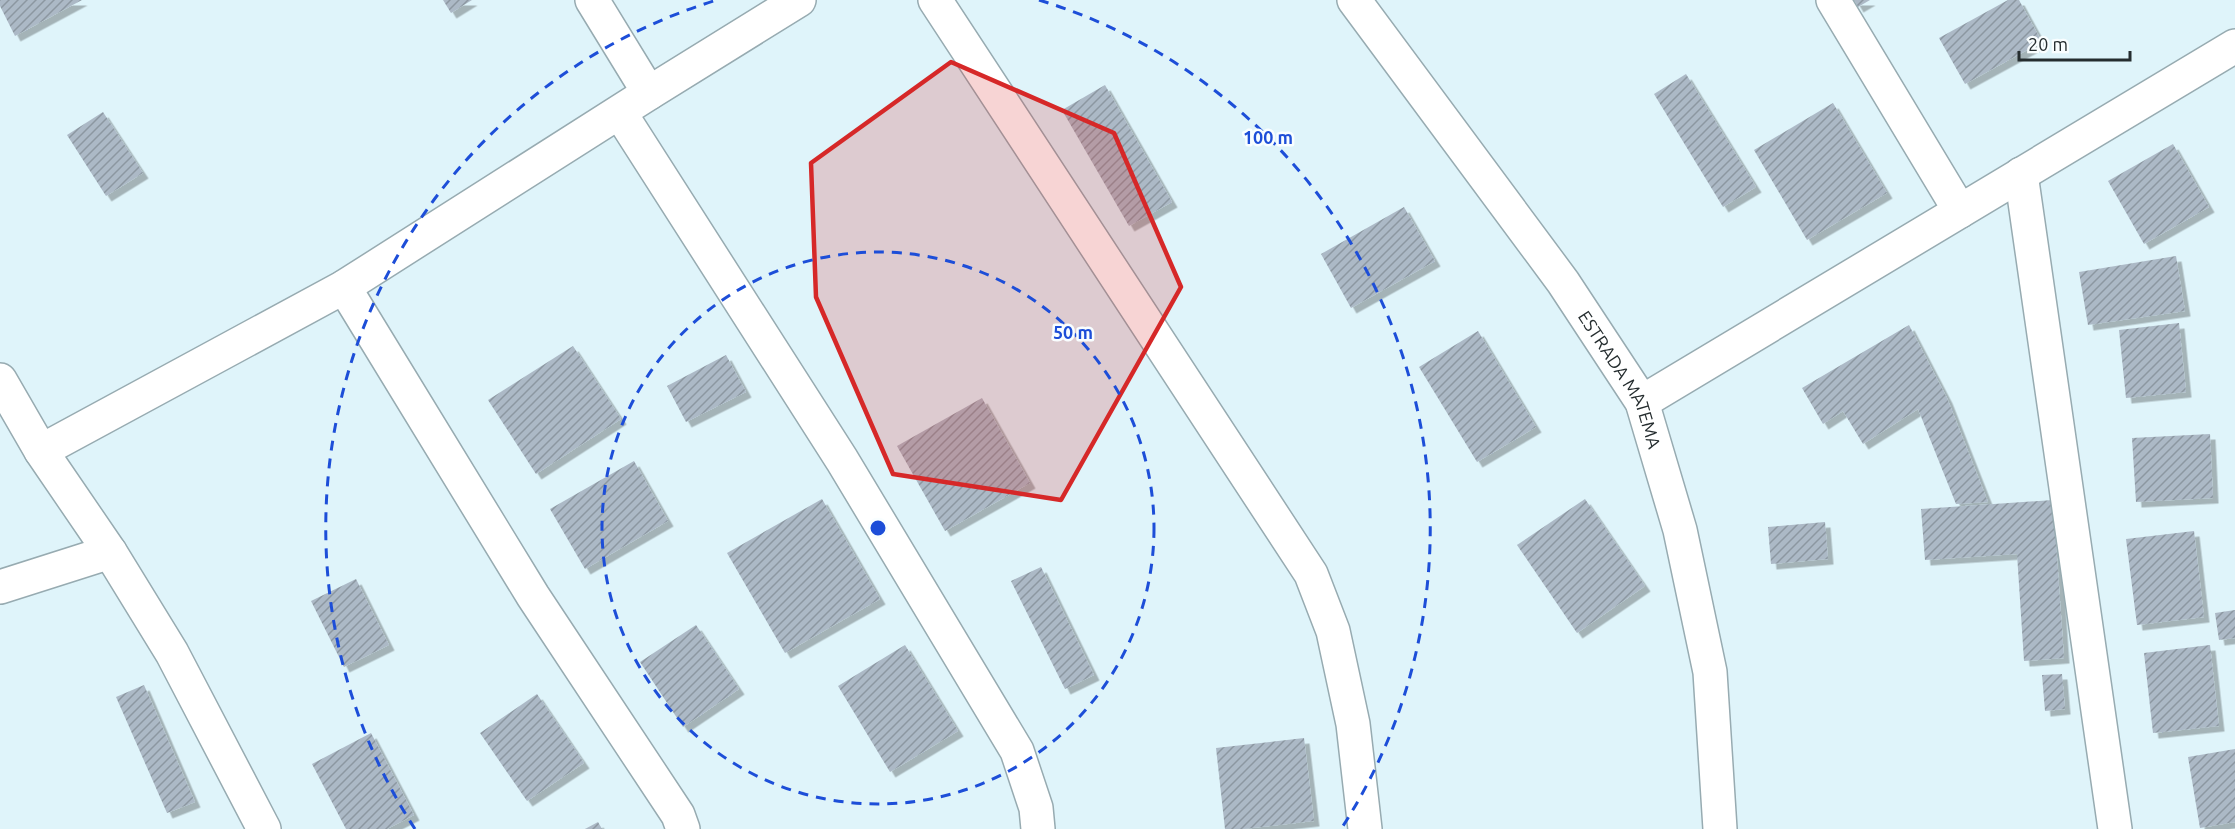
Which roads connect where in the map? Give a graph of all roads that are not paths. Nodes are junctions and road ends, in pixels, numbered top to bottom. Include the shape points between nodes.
1 (592, 0) edge
2 (799, 0) edge
3 (935, 0) edge
4 (1354, 0) edge
5 (1833, 0) edge
6 (2235, 46) edge
7 (650, 93) junction
8 (620, 113) junction
9 (2021, 174) junction
10 (1960, 211) junction
11 (344, 287) junction
12 (0, 380) edge
13 (1642, 402) junction
14 (41, 451) junction
15 (110, 552) junction
16 (0, 587) edge
17 (264, 829) edge
18 (683, 829) edge
19 (1038, 829) edge
20 (1365, 829) edge
21 (1720, 829) edge
22 (2115, 829) edge

1 - 7 street
2 - 7 street
3 - 20 street via 1311,574 1333,631 1353,724
4 - 13 street, ESTRADA MATEMA via 1563,282
5 - 10 street
6 - 9 street
7 - 8 street
8 - 11 street
8 - 19 street via 843,460 1017,751 1036,808
9 - 10 street
9 - 22 street
10 - 13 street
11 - 14 street
11 - 18 street via 533,596 678,814
12 - 14 street
13 - 21 street, ESTRADA MATEMA via 1680,530 1710,672
14 - 15 street
15 - 16 street
15 - 17 street via 172,653

